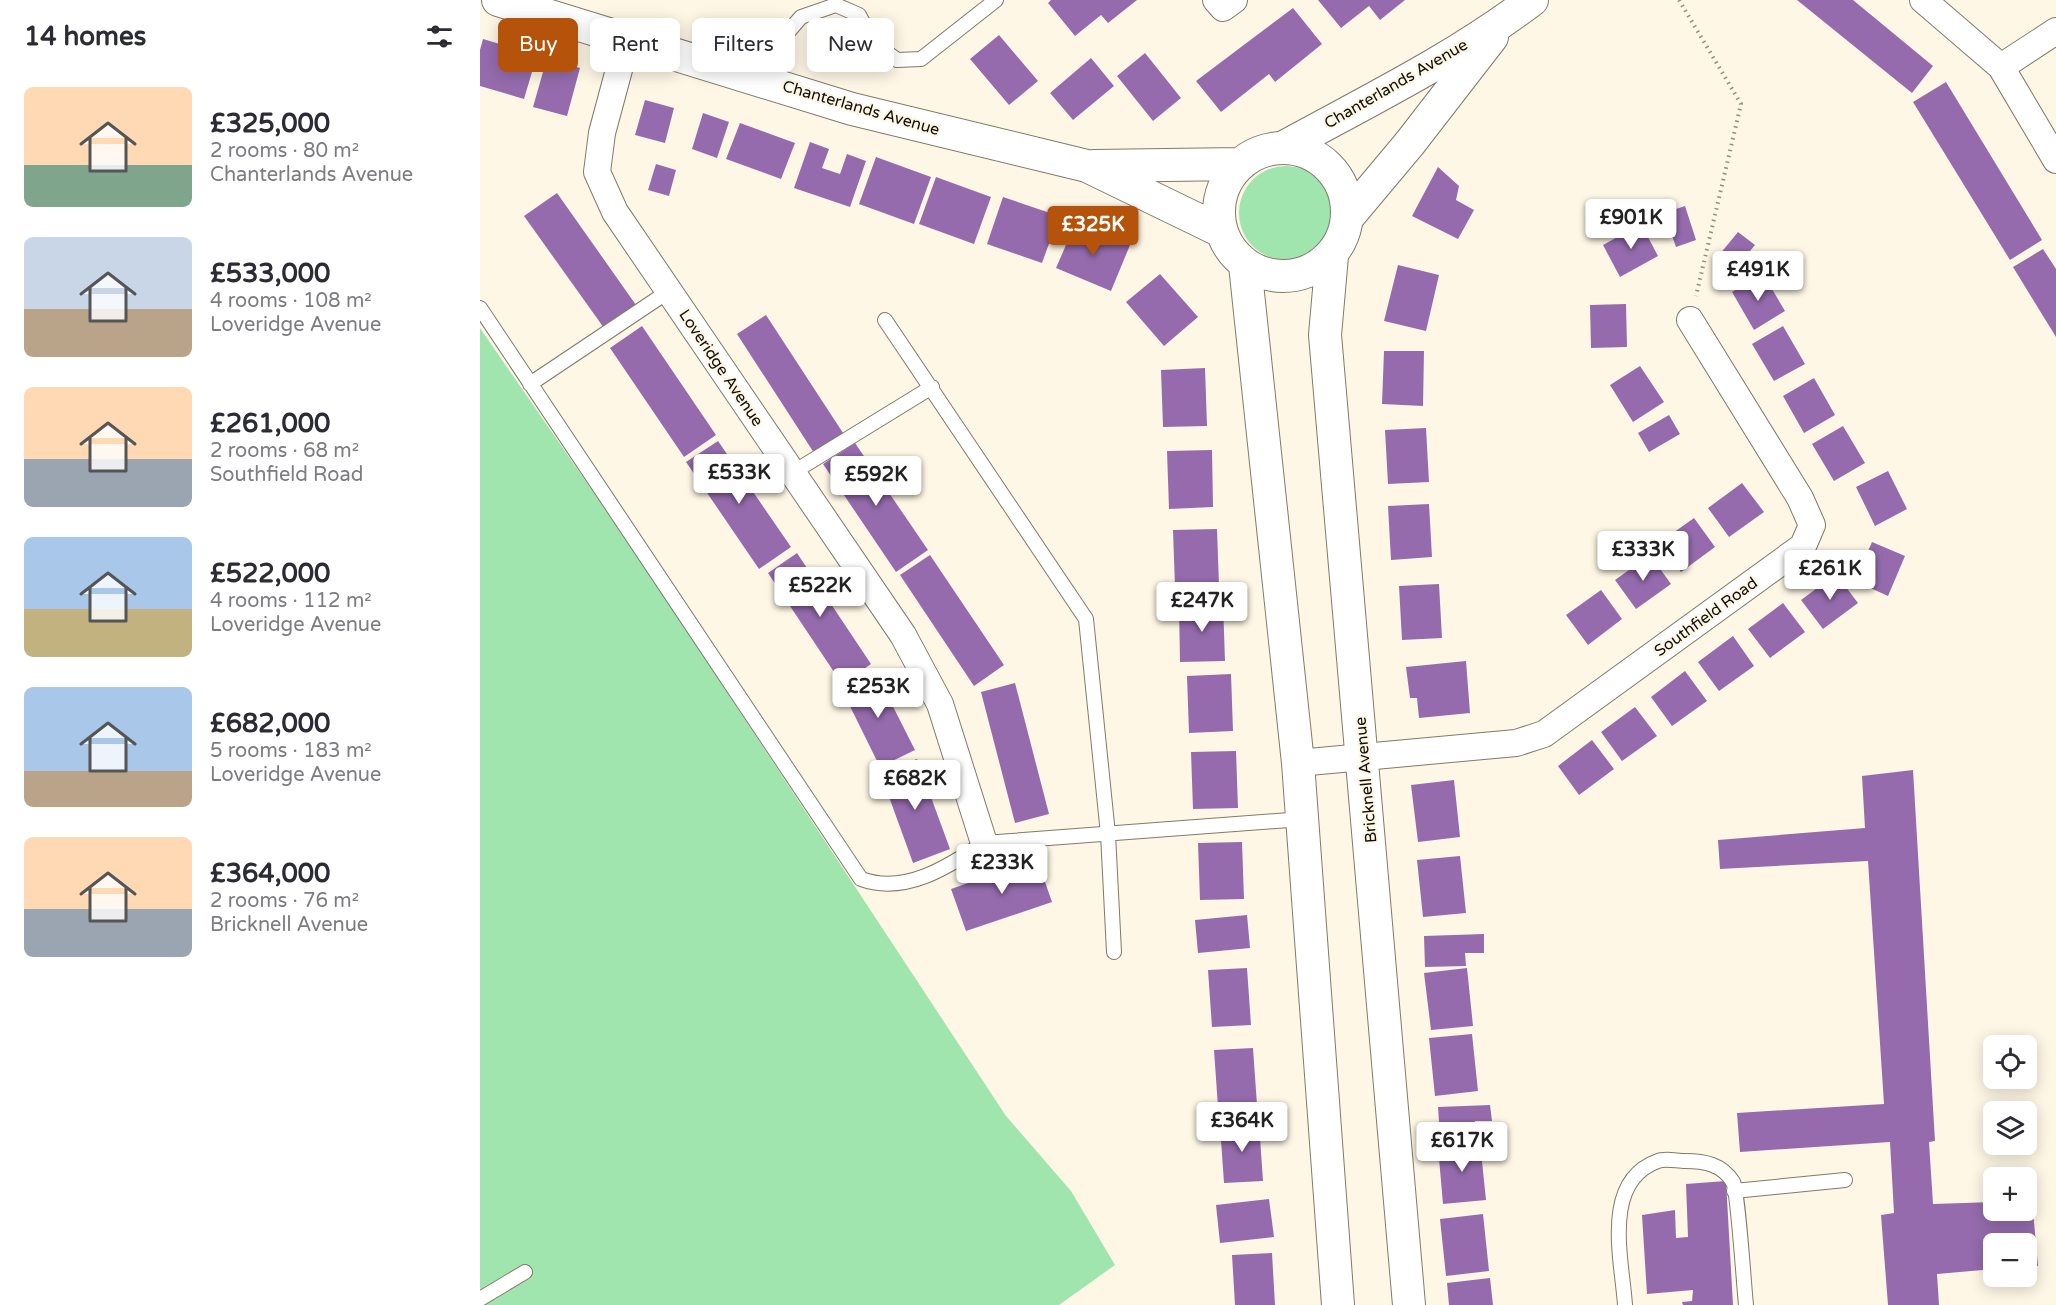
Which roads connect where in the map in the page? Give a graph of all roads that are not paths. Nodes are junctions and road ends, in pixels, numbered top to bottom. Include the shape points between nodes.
1 (498, 0) edge
2 (996, 0) edge
3 (1216, 0) edge
4 (1234, 0) edge
5 (1532, 0) edge
6 (1923, 0) edge
7 (547, 8) edge
8 (1506, 20) junction
9 (590, 25) edge
10 (2056, 31) edge
11 (680, 56) edge
12 (2001, 67) junction
13 (618, 72) edge
14 (760, 80) junction
15 (1284, 147) junction
16 (2056, 160) edge
17 (1239, 164) junction
18 (1087, 166) junction
19 (1348, 217) junction
20 (1221, 231) junction
21 (1332, 256) junction
22 (1245, 265) junction
23 (669, 291) junction
24 (480, 308) edge
25 (885, 320) dead end
26 (1690, 320) road end
27 (530, 384) junction
28 (932, 387) junction
29 (792, 473) junction
30 (1364, 758) junction
31 (1298, 763) junction
32 (1302, 819) junction
33 (1108, 834) junction
34 (984, 843) junction
35 (1114, 952) dead end
36 (1845, 1180) dead end
37 (1734, 1191) junction
38 (525, 1272) dead end
39 (480, 1299) edge
40 (1338, 1305) edge
41 (1409, 1305) edge
42 (1625, 1305) edge
43 (1746, 1305) edge

1 - 7 street, Chanterlands Avenue
2 - 14 lane via 921,59 897,60 874,43 859,15 836,5 801,17 777,45
3 - 4 street via 1223,8
5 - 8 street, Chanterlands Avenue
6 - 12 street
7 - 9 street, Chanterlands Avenue
8 - 15 street, Chanterlands Avenue via 1402,83
8 - 19 street, Chanterlands Avenue
10 - 12 street
11 - 14 street, Chanterlands Avenue
12 - 16 street
13 - 23 street, Loveridge Avenue via 602,133 597,172 615,212
14 - 18 street, Chanterlands Avenue via 852,109
15 - 17 street via 1260,152
15 - 19 street via 1313,154 1342,186
17 - 18 street, Chanterlands Avenue
17 - 20 street via 1221,194
18 - 20 street, Chanterlands Avenue
19 - 21 street
20 - 22 street via 1227,246
21 - 22 street via 1308,272 1275,277
21 - 30 street, Bricknell Avenue via 1325,335
22 - 31 street
23 - 27 lane
23 - 29 street, Loveridge Avenue
24 - 27 lane
25 - 28 lane
26 - 30 street, Southfield Road via 1800,498 1812,525 1803,546 1544,734 1516,743
27 - 34 lane via 861,879 874,884 919,880 951,866
28 - 29 lane
28 - 33 lane via 1086,620
29 - 34 street, Loveridge Avenue via 903,635 940,704
30 - 31 street, Southfield Road
30 - 41 street, Bricknell Avenue
31 - 32 street
32 - 33 lane
32 - 40 street
33 - 34 lane
33 - 35 lane
36 - 37 lane
37 - 42 lane via 1734,1183 1716,1165 1698,1161 1659,1160 1636,1173 1624,1190 1619,1225
37 - 43 lane
38 - 39 lane

